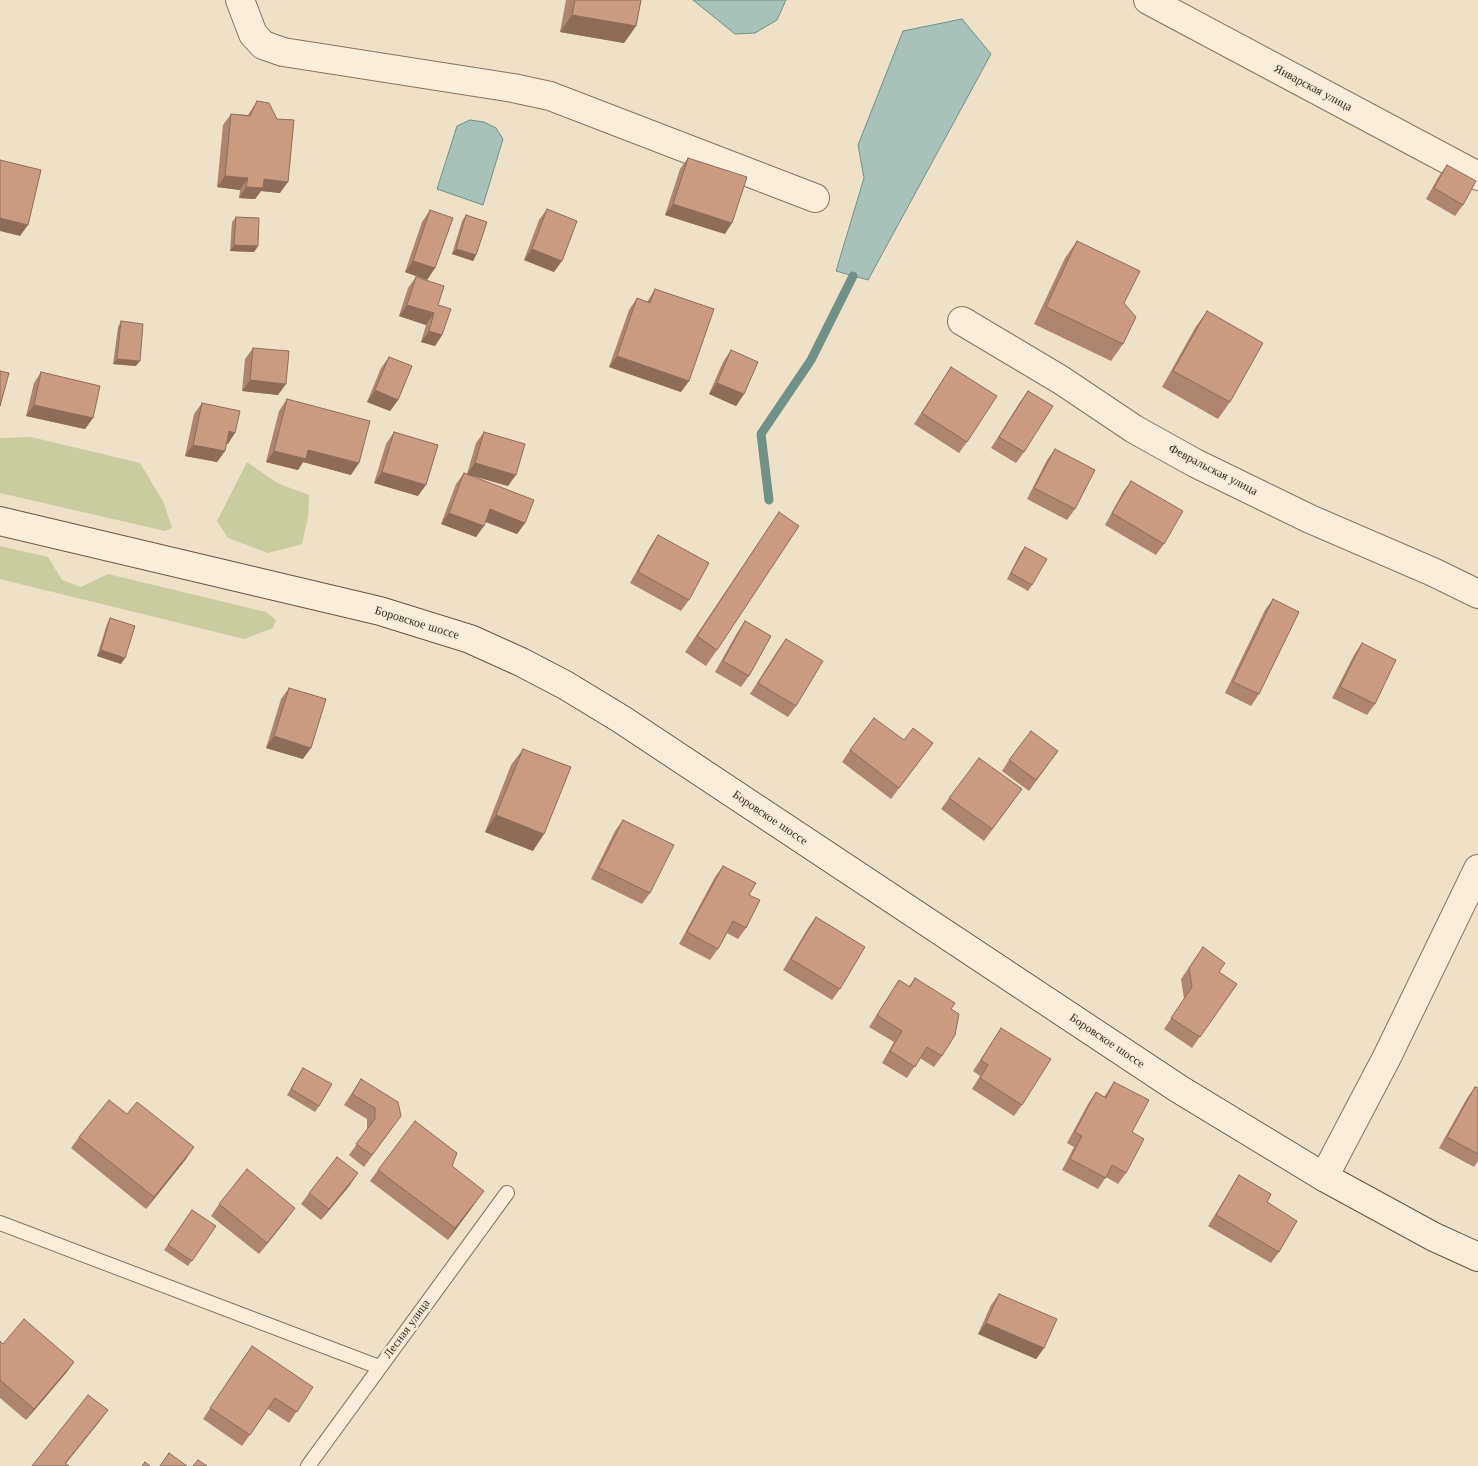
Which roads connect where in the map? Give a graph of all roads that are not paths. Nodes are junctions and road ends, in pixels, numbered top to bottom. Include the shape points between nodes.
1 (240, 0) edge
2 (1148, 0) edge
3 (1478, 176) edge
4 (815, 198) dead end
5 (962, 321) dead end
6 (0, 521) edge
7 (1478, 594) edge
8 (1478, 869) edge
9 (1324, 1177) junction
10 (507, 1193) dead end
11 (0, 1223) edge
12 (1478, 1257) edge
13 (379, 1367) junction
14 (308, 1466) edge

1 - 4 street via 253,34 263,45 283,52 550,96
2 - 3 street, Январская улица
5 - 7 street, Февральская улица via 1061,380 1134,429 1195,463 1310,519
6 - 9 street, Боровское шоссе via 380,611 470,639 521,662 620,718 1171,1083
8 - 9 street via 1387,1058
9 - 12 street, Боровское шоссе via 1434,1237
10 - 13 lane, Лесная улица
11 - 13 lane
13 - 14 lane, Лесная улица

